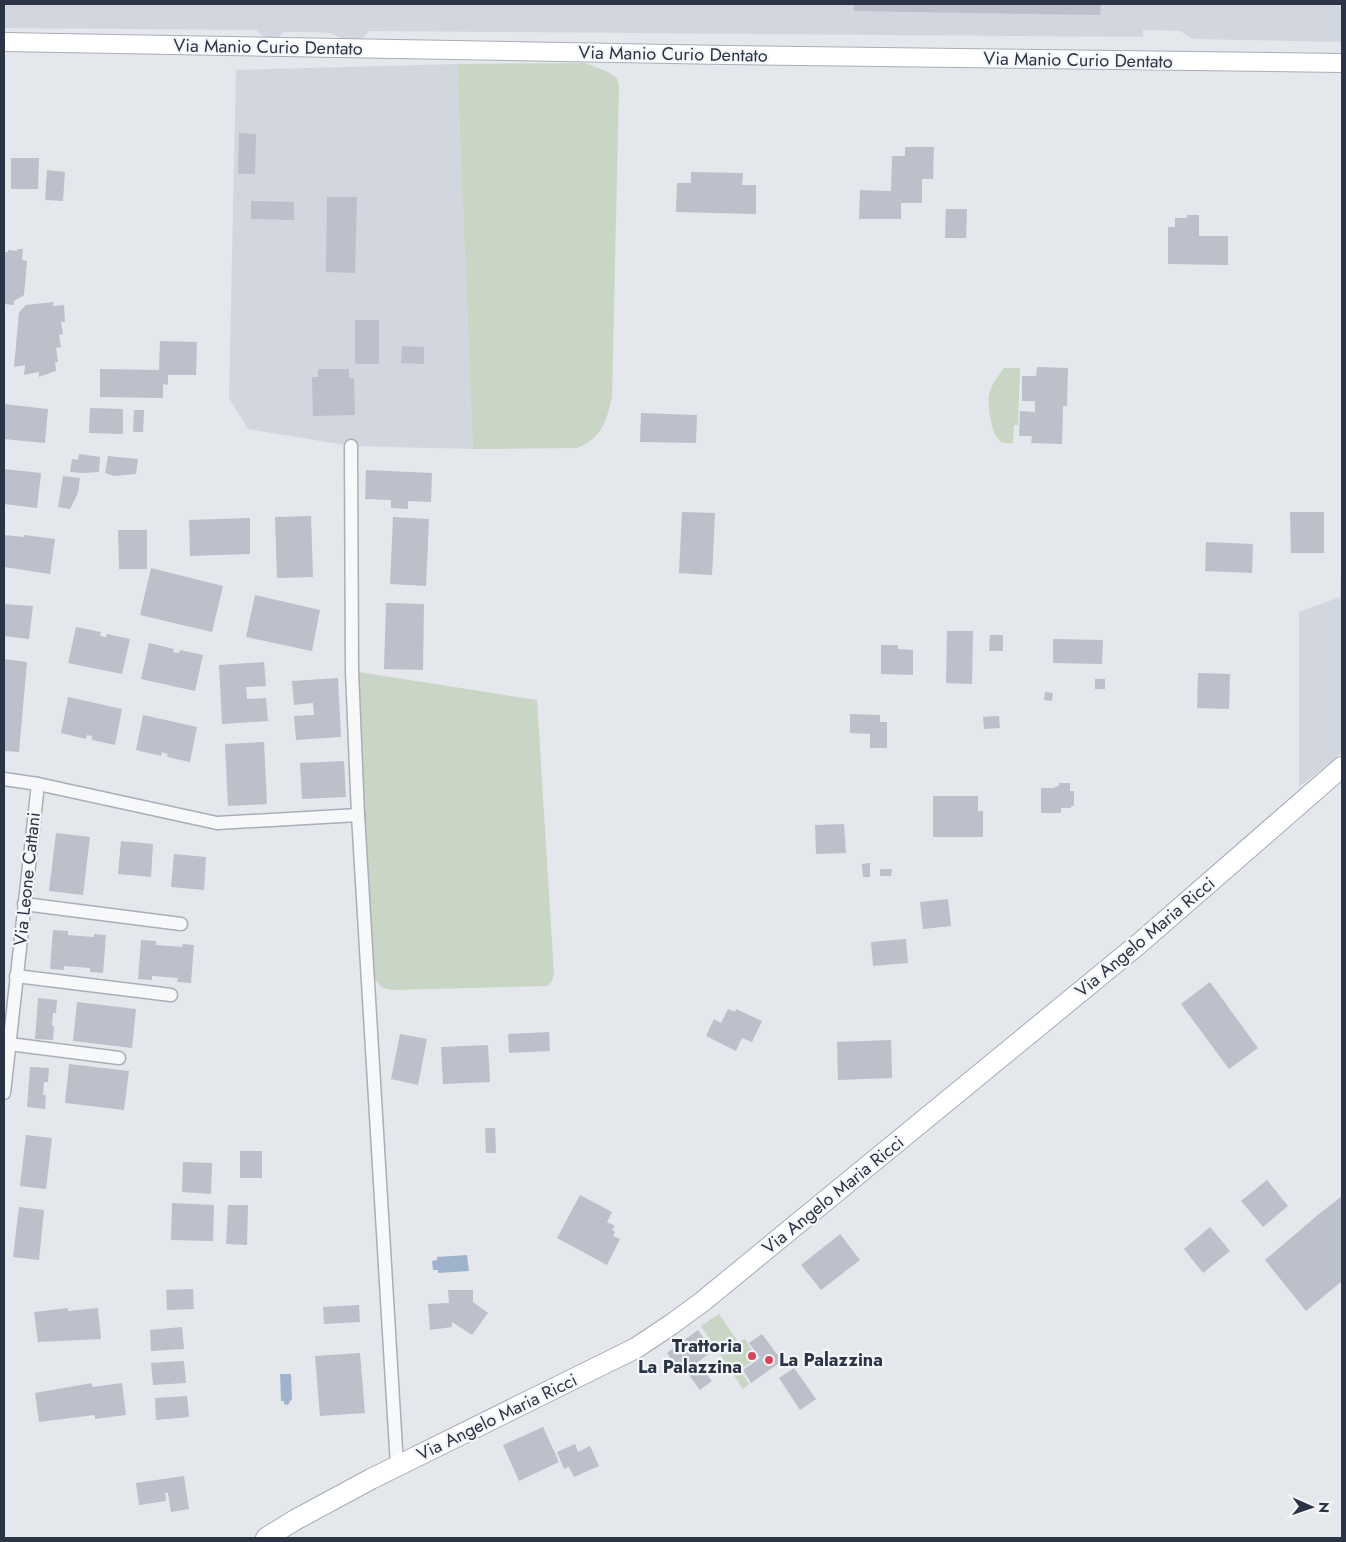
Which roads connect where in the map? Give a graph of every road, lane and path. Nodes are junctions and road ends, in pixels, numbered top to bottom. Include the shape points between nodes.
1 (4, 42) edge
2 (1342, 63) edge
3 (351, 446) dead end
4 (1342, 767) edge
5 (4, 778) edge
6 (38, 784) junction
7 (358, 815) junction
8 (24, 904) junction
9 (180, 924) dead end
10 (16, 976) junction
11 (171, 995) dead end
12 (9, 1044) junction
13 (119, 1058) dead end
14 (4, 1093) edge
15 (397, 1466) junction
16 (266, 1538) edge

1 - 2 main road, Via Manio Curio Dentato
3 - 7 street via 352,672
4 - 15 main road, Via Angelo Maria Ricci via 1141,942 702,1302 636,1348
5 - 6 street
6 - 7 street via 217,823
6 - 8 street, Via Leone Cattani
7 - 15 street
8 - 9 street
8 - 10 street, Via Leone Cattani
10 - 11 street
10 - 12 street, Via Leone Cattani
12 - 13 street
12 - 14 street, Via Leone Cattani
15 - 16 main road, Via Angelo Maria Ricci

